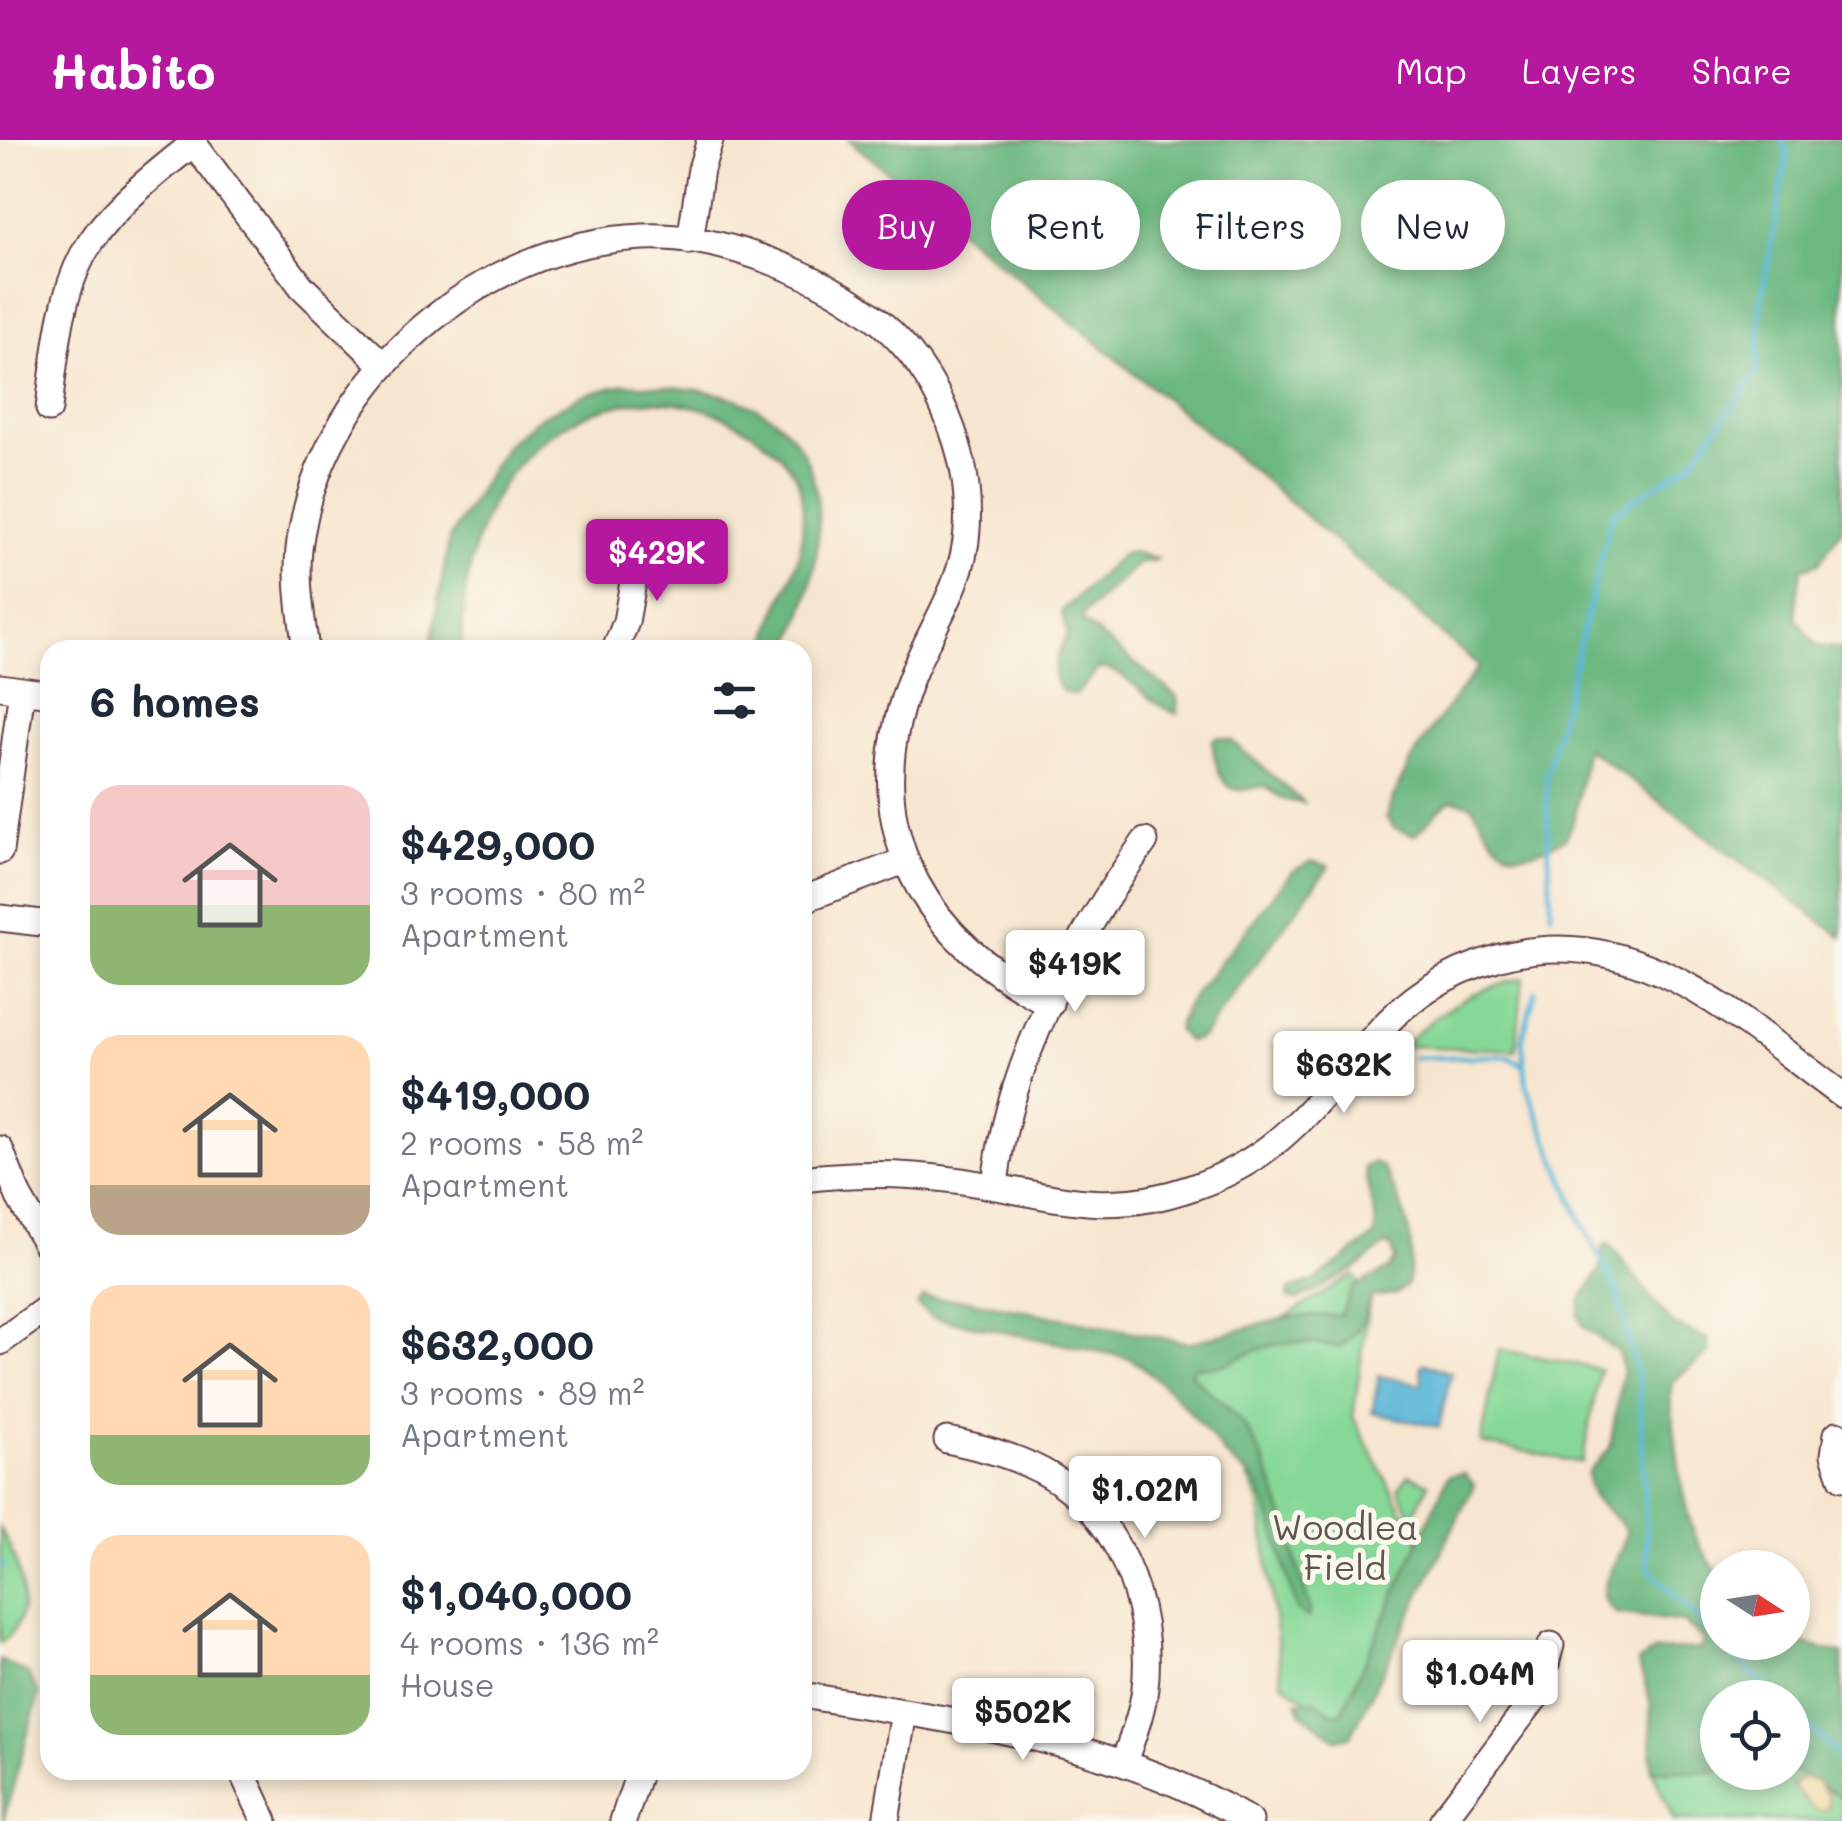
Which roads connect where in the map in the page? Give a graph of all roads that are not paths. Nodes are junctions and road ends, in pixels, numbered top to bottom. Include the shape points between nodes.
1 (710, 140) edge
2 (193, 141) edge
3 (690, 241) junction
4 (383, 365) junction
5 (49, 408) dead end
6 (640, 542) dead end
7 (305, 640) edge
8 (619, 640) edge
9 (11, 689) edge
10 (40, 693) edge
11 (1145, 842) dead end
12 (0, 851) edge
13 (904, 861) junction
14 (812, 896) edge
15 (0, 918) edge
16 (40, 923) edge
17 (1050, 1004) junction
18 (1842, 1095) edge
19 (0, 1150) edge
20 (812, 1178) edge
21 (995, 1186) junction
22 (40, 1234) edge
23 (40, 1313) edge
24 (0, 1342) edge
25 (1836, 1434) dead end
26 (947, 1440) dead end
27 (1842, 1478) edge
28 (1550, 1645) dead end
29 (812, 1697) edge
30 (904, 1712) junction
31 (1124, 1762) junction
32 (246, 1780) edge
33 (637, 1780) edge
34 (266, 1821) edge
35 (623, 1821) edge
36 (886, 1821) edge
37 (1250, 1821) edge
38 (1442, 1821) edge

1 - 3 street
2 - 4 street via 302,287
2 - 5 street via 112,211 81,255 59,318
3 - 4 street via 623,239 518,268 450,304
3 - 13 street via 776,264 856,305 919,365 954,429 967,530 952,590 899,719 893,792
4 - 7 street via 340,425 306,510 298,567
6 - 8 street
9 - 10 street
9 - 12 street
11 - 17 street via 1100,902
13 - 14 street
13 - 17 street via 938,919 972,954
15 - 16 street
17 - 21 street via 1012,1110
18 - 21 street via 1677,978 1594,949 1542,948 1465,968 1414,996 1286,1138 1234,1171 1193,1188 1111,1205
19 - 22 street
20 - 21 street via 879,1175
23 - 24 street
25 - 27 street
26 - 31 street via 1046,1472 1085,1504 1119,1550 1144,1618 1146,1654 1141,1710
28 - 38 street via 1538,1694
29 - 30 street
30 - 31 street
30 - 36 street
31 - 37 street
32 - 34 street
33 - 35 street

